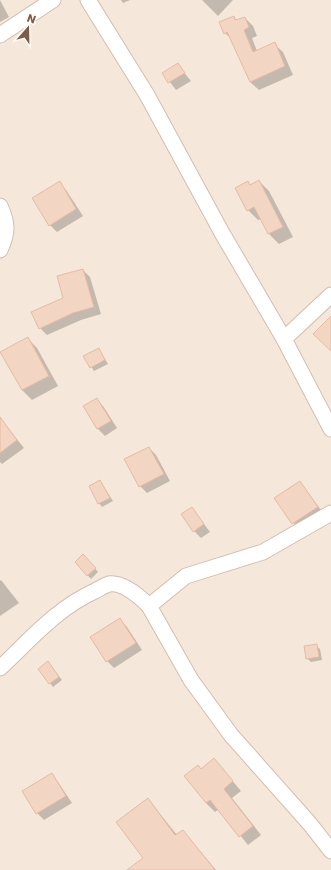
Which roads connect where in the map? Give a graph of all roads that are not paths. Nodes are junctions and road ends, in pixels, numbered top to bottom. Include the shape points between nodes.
1 (52, 0) edge
2 (88, 0) edge
3 (0, 35) edge
4 (0, 206) edge
5 (0, 250) edge
6 (331, 295) edge
7 (284, 339) junction
8 (331, 429) edge
9 (331, 513) edge
10 (149, 606) junction
11 (0, 668) edge
12 (331, 851) edge

1 - 3 street
2 - 7 street via 147,95 222,233
4 - 5 street via 4,214 7,236
6 - 7 street
7 - 8 street
9 - 10 street via 263,552 186,576
10 - 11 street via 122,586 110,584 63,609
10 - 12 street via 204,698 231,734

